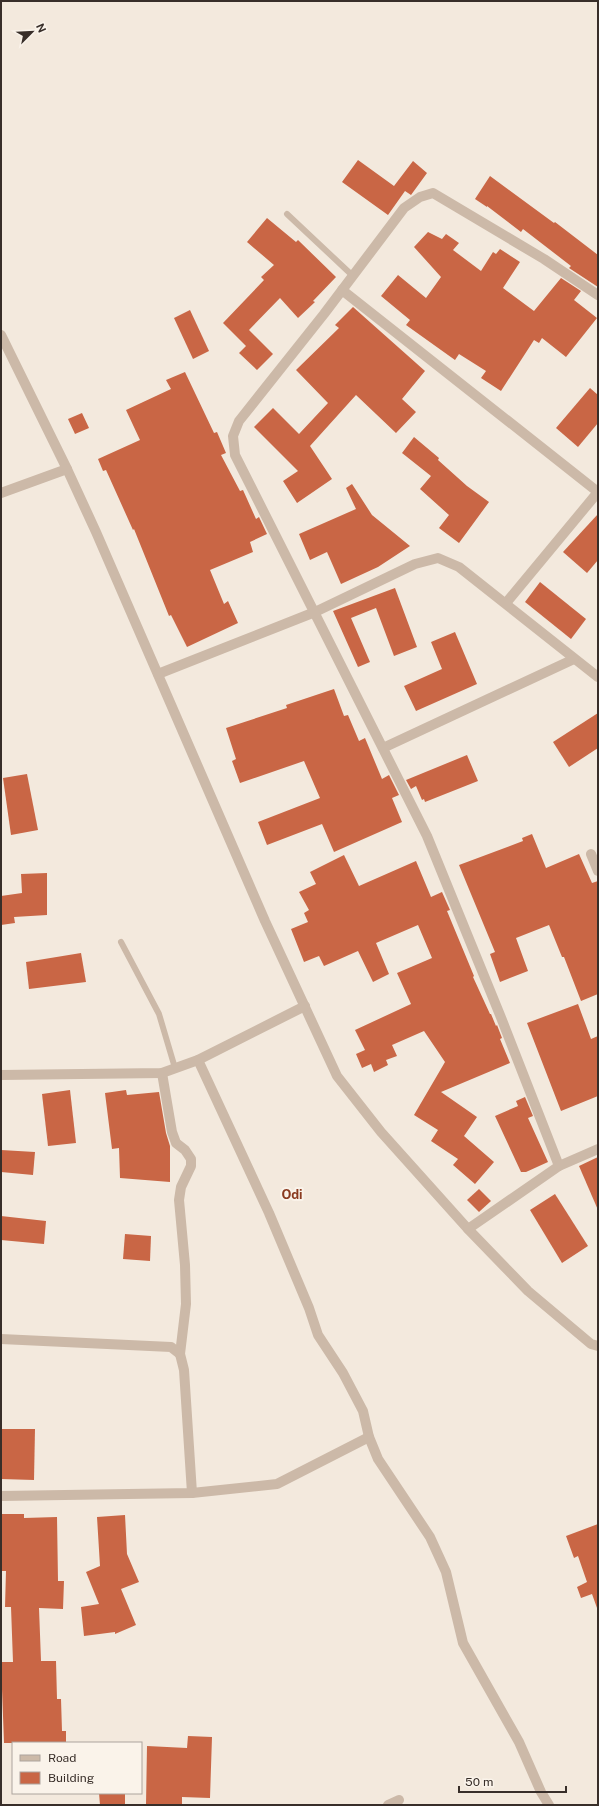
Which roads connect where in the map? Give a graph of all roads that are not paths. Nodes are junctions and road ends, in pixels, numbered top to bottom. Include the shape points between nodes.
1 (287, 214) dead end
2 (353, 276) junction
3 (342, 290) junction
4 (598, 295) edge
5 (1, 335) edge
6 (67, 469) junction
7 (598, 492) edge
8 (1, 493) edge
9 (506, 603) junction
10 (315, 612) junction
11 (574, 659) junction
12 (158, 674) junction
13 (598, 677) edge
14 (383, 748) junction
15 (591, 854) dead end
16 (598, 871) edge
17 (121, 942) dead end
18 (305, 1006) junction
19 (198, 1060) junction
20 (175, 1068) junction
21 (162, 1073) junction
22 (1, 1075) edge
23 (598, 1148) edge
24 (559, 1166) junction
25 (468, 1229) junction
26 (1, 1339) edge
27 (598, 1346) edge
28 (180, 1354) junction
29 (369, 1437) junction
30 (192, 1493) junction
31 (1, 1496) edge
32 (399, 1800) dead end
33 (388, 1805) edge
34 (549, 1805) edge

1 - 2 lane
2 - 3 street
2 - 4 street via 404,208 420,197 433,193 544,258
3 - 7 street
3 - 10 street via 239,421 233,436 235,455
5 - 6 street
6 - 8 street
6 - 12 street
7 - 9 street
9 - 10 street via 459,567 438,558 415,564
9 - 11 street
10 - 12 street
10 - 14 street
11 - 13 street
11 - 14 street
12 - 18 street via 265,922
14 - 24 street via 427,836
15 - 16 street
17 - 20 lane via 159,1014
18 - 19 street
18 - 25 street via 337,1076 381,1132
19 - 20 street
19 - 29 street via 269,1213 318,1335 343,1373 363,1411
20 - 21 street
21 - 22 street
21 - 28 street via 172,1132 176,1143 191,1159 191,1166 180,1187 179,1200 186,1304
23 - 24 street
24 - 25 street
25 - 27 street via 528,1291 591,1344
26 - 28 street via 171,1347
28 - 30 street via 184,1370
29 - 30 street via 277,1484
29 - 34 street via 378,1460 430,1537 446,1572 463,1643 519,1742
30 - 31 street
32 - 33 street

